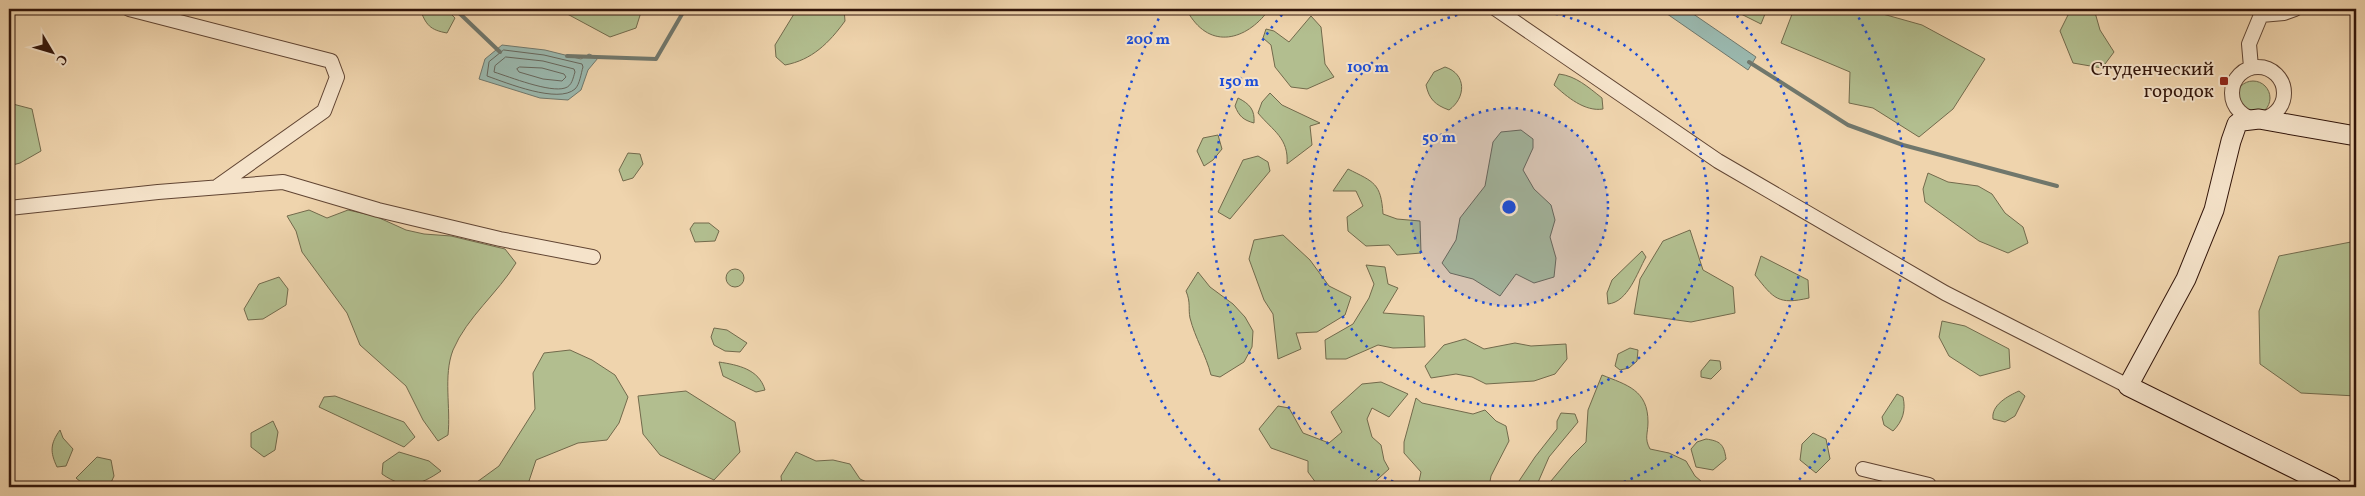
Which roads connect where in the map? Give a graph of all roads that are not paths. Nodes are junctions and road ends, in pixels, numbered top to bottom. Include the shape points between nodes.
1 (129, 9) edge
2 (1496, 9) edge
3 (2295, 9) edge
4 (2251, 67) junction
5 (2237, 116) junction
6 (2259, 119) junction
7 (2356, 136) edge
8 (217, 187) junction
9 (9, 208) edge
10 (593, 257) dead end
11 (2128, 386) junction
12 (1863, 469) dead end
13 (1930, 487) edge
14 (2332, 487) edge

1 - 8 street via 331,60 337,77 324,111
2 - 11 street via 1718,161 1946,293
3 - 4 street via 2261,15 2250,44
4 - 5 street via 2237,76 2233,84
4 - 6 street via 2268,68 2275,73 2284,89 2280,106 2267,117
5 - 6 street via 2242,121
5 - 11 street via 2214,210 2186,279
6 - 7 street
8 - 9 street
8 - 10 street via 282,182 378,210
11 - 14 street
12 - 13 street

